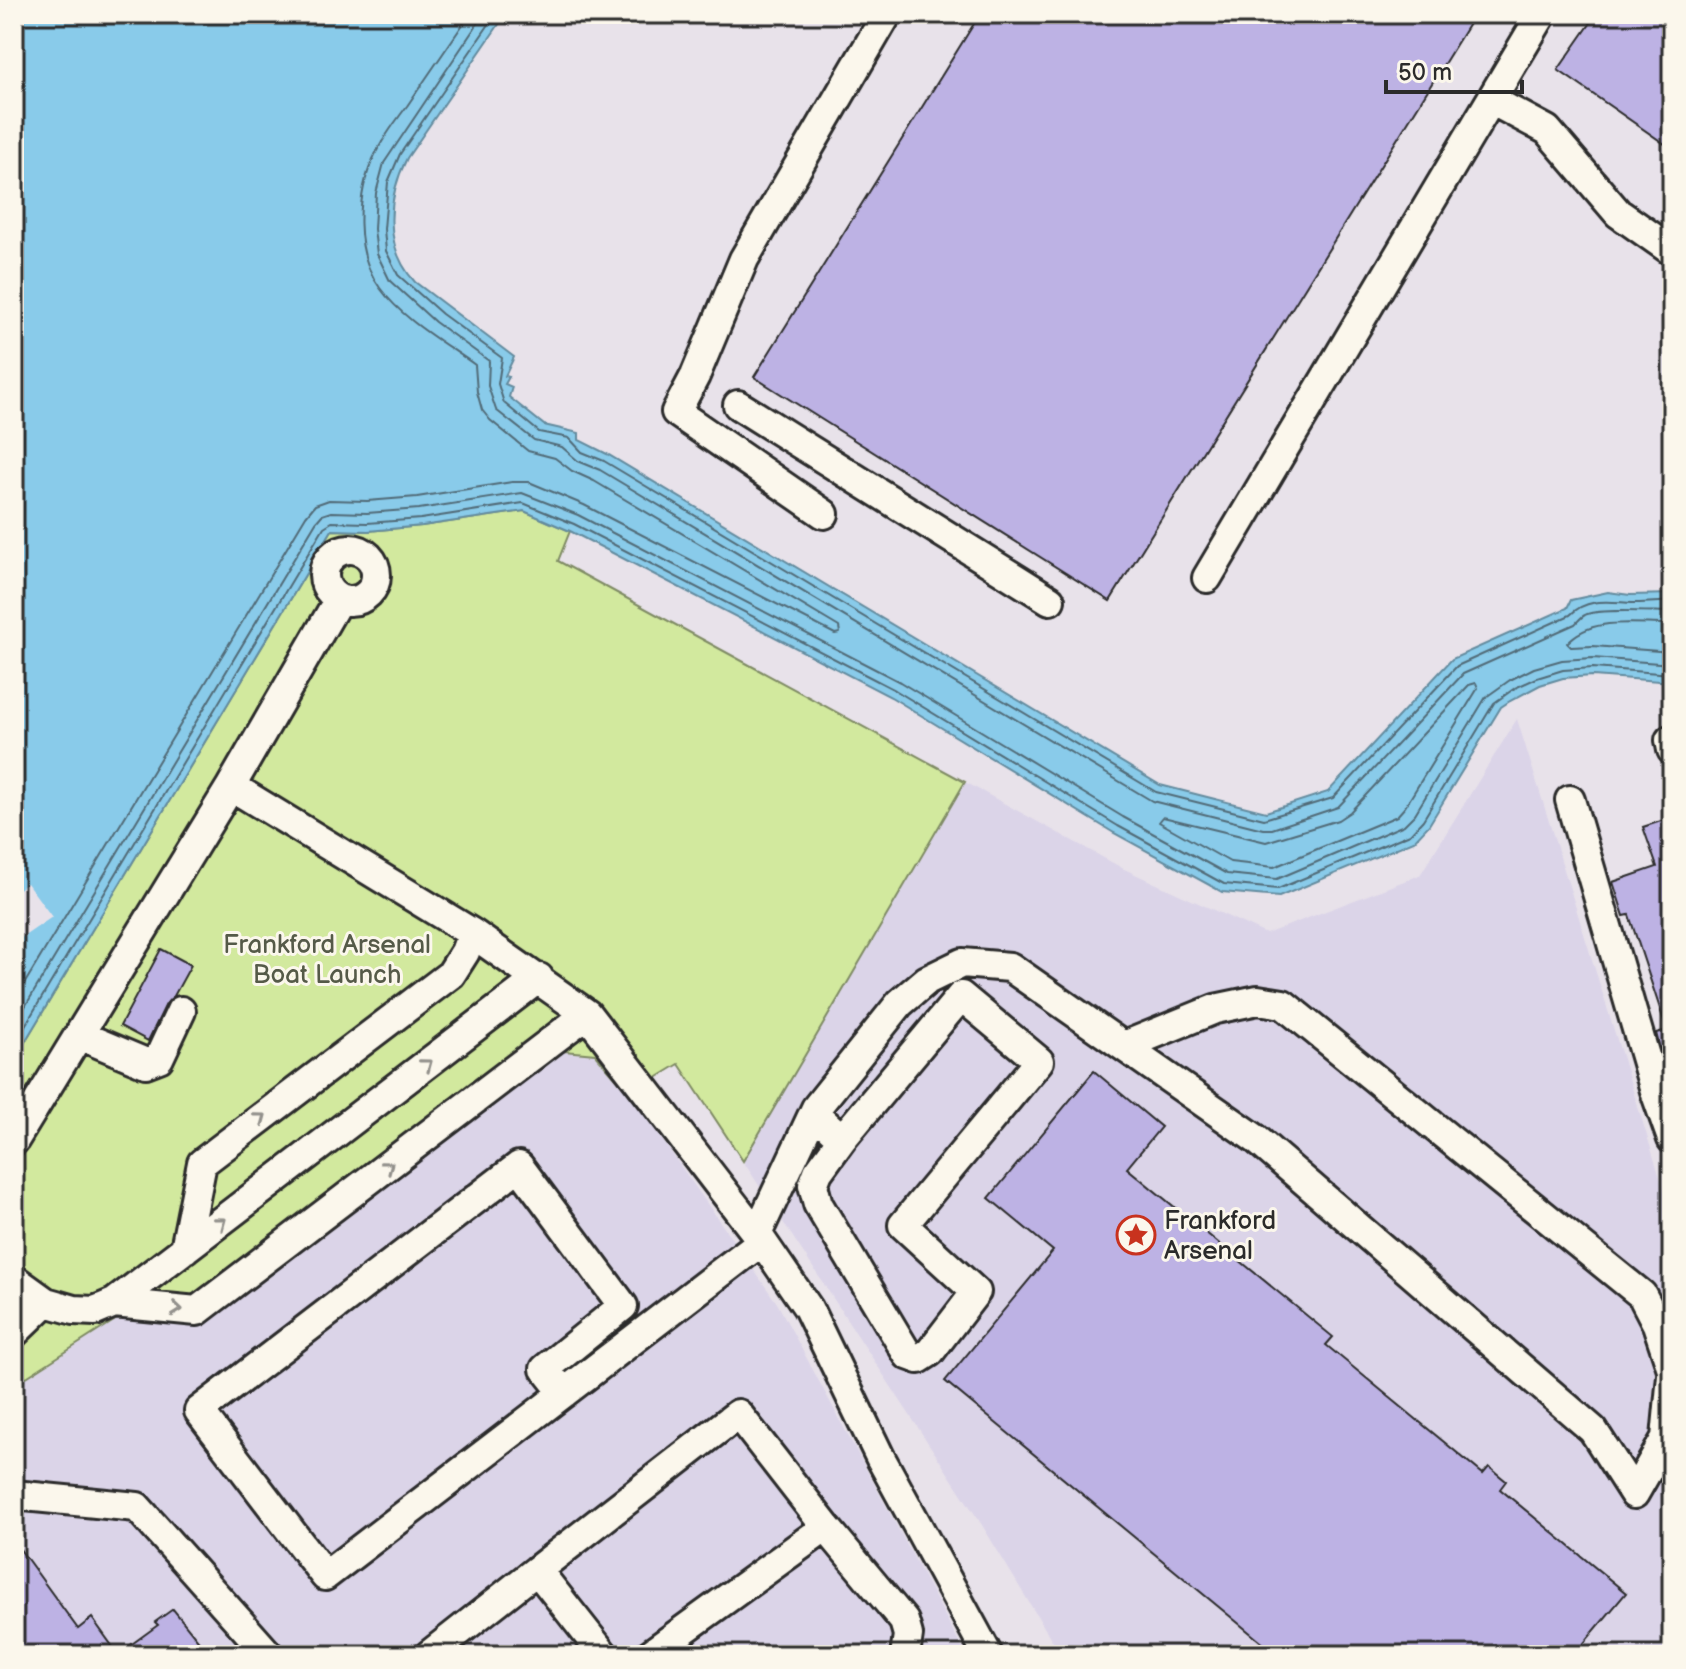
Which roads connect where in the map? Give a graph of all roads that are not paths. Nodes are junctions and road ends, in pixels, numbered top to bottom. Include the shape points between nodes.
1 (887, 14) edge
2 (1542, 14) edge
3 (1491, 100) junction
4 (1672, 251) edge
5 (738, 405) dead end
6 (790, 436) junction
7 (770, 476) junction
8 (824, 514) dead end
9 (1207, 578) dead end
10 (339, 599) dead end
11 (1050, 600) dead end
12 (1672, 739) edge
13 (1672, 750) edge
14 (231, 786) junction
15 (1570, 800) dead end
16 (472, 933) junction
17 (539, 978) junction
18 (181, 1011) dead end
19 (587, 1014) junction
20 (79, 1035) junction
21 (1124, 1046) junction
22 (1664, 1092) edge
23 (22, 1112) edge
24 (814, 1113) junction
25 (842, 1139) junction
26 (1672, 1139) edge
27 (14, 1141) edge
28 (760, 1238) junction
29 (185, 1249) junction
30 (14, 1279) edge
31 (46, 1302) junction
32 (114, 1303) junction
33 (14, 1333) edge
34 (1672, 1372) edge
35 (564, 1393) junction
36 (14, 1495) edge
37 (826, 1527) junction
38 (537, 1570) junction
39 (269, 1655) edge
40 (429, 1655) edge
41 (604, 1655) edge
42 (649, 1655) edge
43 (905, 1655) edge
44 (988, 1655) edge

1 - 7 street via 744,259 676,412
2 - 3 street
3 - 4 street via 1547,130 1618,213
3 - 9 street
5 - 6 street
6 - 7 street
6 - 11 street
7 - 8 street
10 - 14 street
12 - 13 street
14 - 16 street
14 - 20 street
15 - 22 street
16 - 17 street
29 -> 16 street via 202,1163 451,974
17 - 19 street
29 -> 17 street
18 - 20 street via 159,1058 146,1063
19 - 28 street
32 -> 19 street via 197,1311
20 - 23 street
21 - 24 street via 1010,967 962,963 927,980 900,1003
21 - 34 street via 1215,1009 1258,1000 1283,1004 1642,1295
21 - 34 street via 1256,1139 1593,1430 1634,1494 1666,1438
22 - 26 street
23 - 27 street
24 - 25 street
24 - 28 street
25 - 25 street via 813,1185 818,1204 908,1355 919,1359 976,1292 903,1225 1039,1061 961,996
28 - 35 street
28 - 44 street via 808,1308 880,1457
29 - 32 street
30 - 31 street
31 - 32 street via 95,1311
31 - 33 street
35 - 35 street via 325,1576 199,1411 519,1166 623,1306 545,1369
36 - 39 street via 137,1507
37 - 38 street via 738,1414
37 - 42 street
37 - 43 street via 904,1621
38 - 40 street
38 - 41 street

